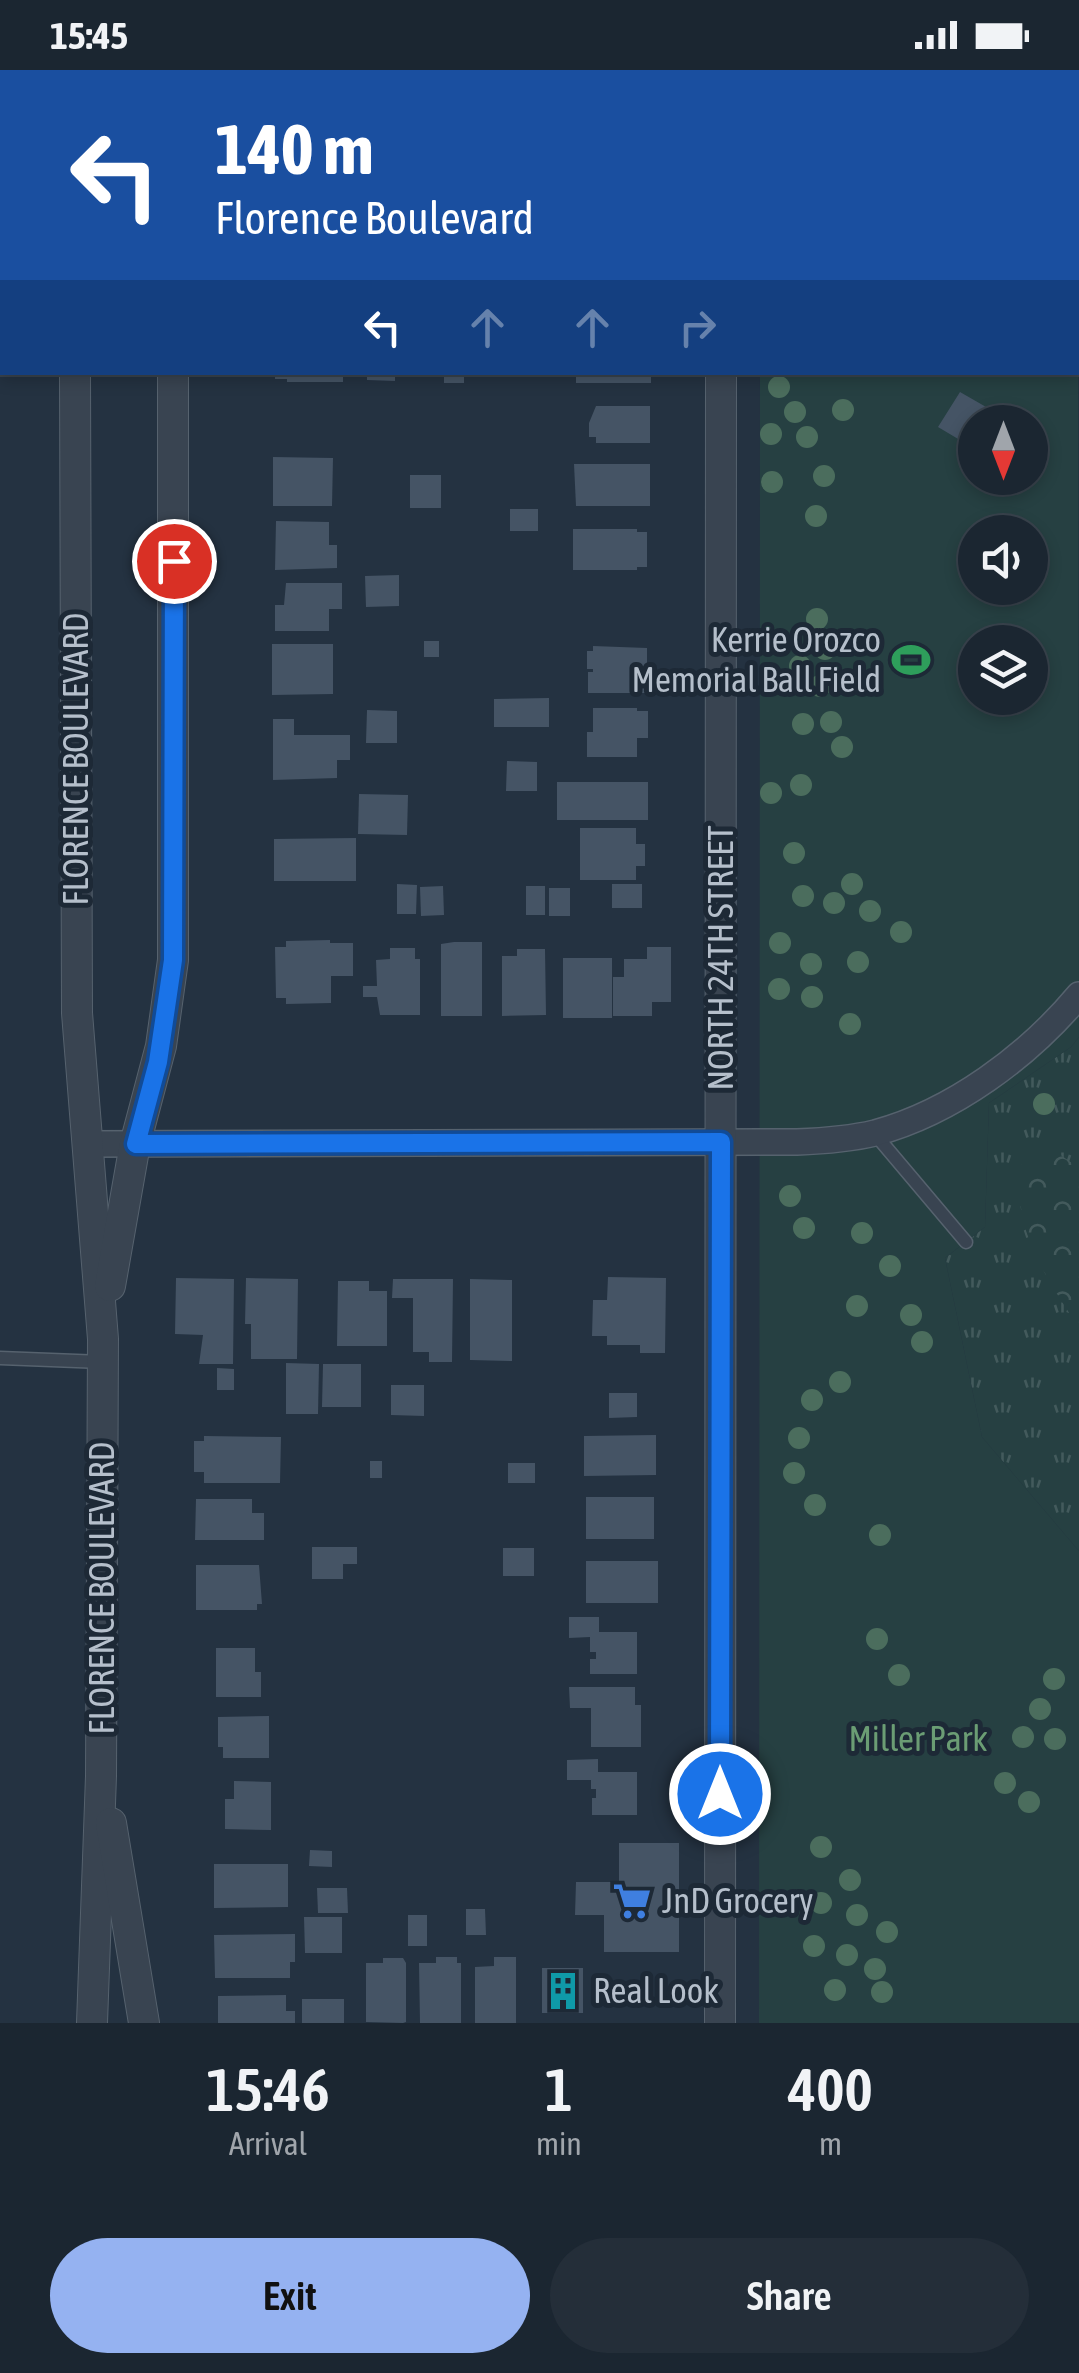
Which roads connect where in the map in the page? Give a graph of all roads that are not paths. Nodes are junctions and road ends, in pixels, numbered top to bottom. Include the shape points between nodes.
1 (75, 375) edge
2 (173, 375) edge
3 (721, 375) edge
4 (1079, 995) edge
5 (874, 1134) junction
6 (721, 1142) junction
7 (87, 1144) junction
8 (136, 1144) junction
9 (966, 1242) dead end
10 (102, 1350) junction
11 (0, 1358) edge
12 (101, 1776) junction
13 (92, 2023) edge
14 (144, 2023) edge
15 (720, 2023) edge

1 - 7 street, FLORENCE BOULEVARD via 76,1012
2 - 8 street, FLORENCE BOULEVARD via 173,960 158,1062
3 - 6 street, NORTH 24TH STREET
4 - 5 street via 1004,1066 937,1107
5 - 6 street
5 - 9 lane
6 - 8 street
6 - 15 street, NORTH 24TH STREET
7 - 8 street
7 - 10 street, FLORENCE BOULEVARD
8 - 10 street, FLORENCE BOULEVARD
10 - 11 lane
10 - 12 street, FLORENCE BOULEVARD
12 - 13 street, FLORENCE BOULEVARD
12 - 14 street, FLORENCE BOULEVARD

